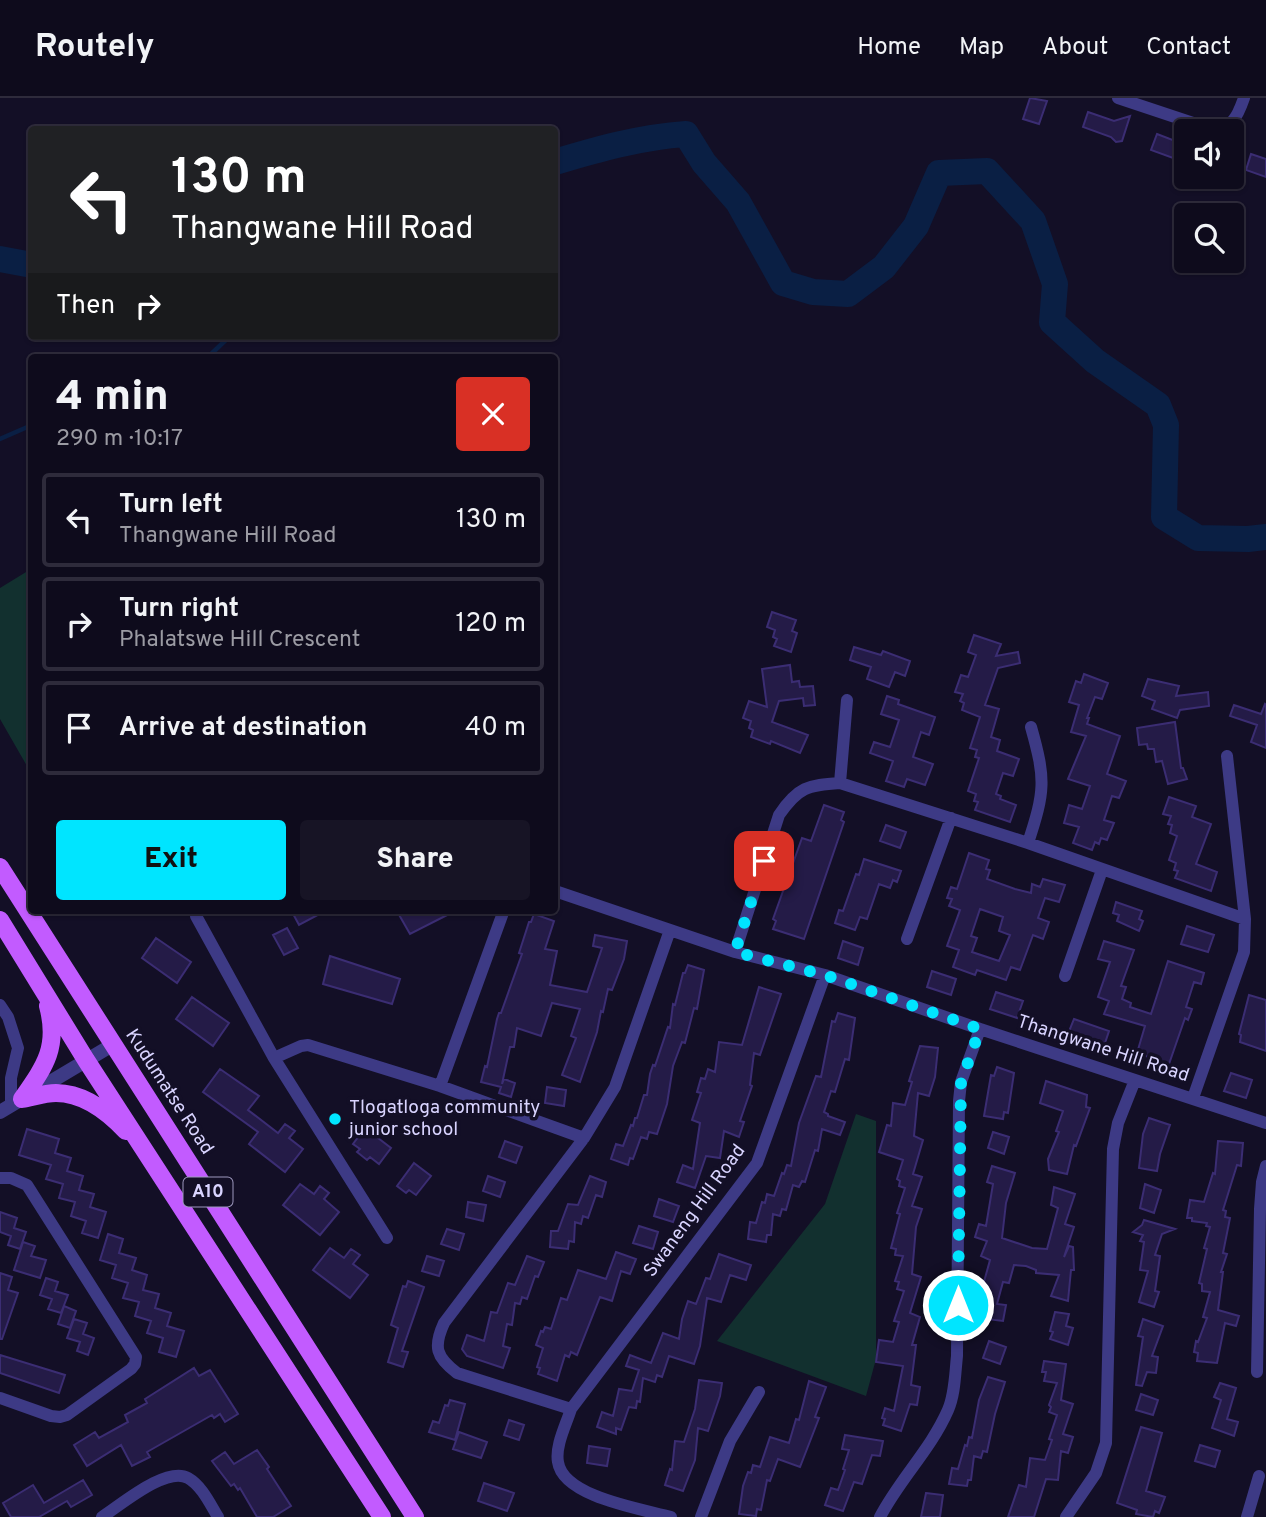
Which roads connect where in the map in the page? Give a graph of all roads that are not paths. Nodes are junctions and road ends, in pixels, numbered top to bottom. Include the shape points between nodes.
1 (1118, 98) edge
2 (1244, 98) edge
3 (847, 700) dead end
4 (1031, 727) dead end
5 (1227, 755) dead end
6 (840, 783) junction
7 (951, 818) junction
8 (1028, 843) junction
9 (0, 867) edge
10 (1102, 870) junction
11 (558, 892) edge
12 (28, 910) edge
13 (30, 914) edge
14 (502, 914) edge
15 (196, 916) dead end
16 (1245, 919) junction
17 (0, 920) edge
18 (670, 930) junction
19 (907, 939) dead end
20 (735, 952) junction
21 (825, 975) junction
22 (1065, 976) dead end
23 (42, 986) junction
24 (0, 1005) edge
25 (980, 1029) junction
26 (114, 1044) junction
27 (274, 1058) junction
28 (86, 1060) junction
29 (1135, 1080) junction
30 (440, 1086) junction
31 (1193, 1098) junction
32 (11, 1105) edge
33 (1266, 1123) edge
34 (584, 1138) junction
35 (147, 1153) junction
36 (1266, 1166) edge
37 (0, 1178) edge
38 (387, 1238) dead end
39 (1257, 1372) dead end
40 (759, 1392) dead end
41 (0, 1398) edge
42 (571, 1409) junction
43 (1259, 1476) dead end
44 (102, 1517) edge
45 (218, 1517) edge
46 (382, 1517) edge
47 (415, 1517) edge
48 (671, 1517) edge
49 (701, 1517) edge
50 (880, 1517) edge
51 (1066, 1517) edge
52 (1247, 1517) edge

1 - 2 street via 1211,129 1233,122
3 - 6 street
4 - 8 street via 1043,784
5 - 16 street
6 - 7 street
6 - 20 street via 801,789 779,815
7 - 8 street
7 - 19 street
8 - 10 street
9 - 12 main road, Kudumatse Road / A10
10 - 16 street
10 - 22 street
11 - 18 street, Thangwane Hill Road
13 - 26 main road, Kudumatse Road / A10
14 - 30 street
15 - 27 street
16 - 31 street via 1240,968
17 - 23 main road, A10
18 - 20 street, Thangwane Hill Road
18 - 34 street via 615,1087
20 - 21 street, Thangwane Hill Road
21 - 25 street, Thangwane Hill Road
21 - 42 street, Swaneng Hill Road via 757,1163
23 - 28 main road, A10
23 - 32 main road via 53,1031 50,1051 44,1068
24 - 32 street via 18,1048
25 - 29 street, Thangwane Hill Road
25 - 50 street via 961,1082 957,1356 951,1401
26 - 28 street
26 - 47 main road, Kudumatse Road / A10
27 - 30 street via 308,1045
27 - 38 street
28 - 32 street
28 - 35 main road, A10
29 - 31 street, Thangwane Hill Road
29 - 51 street via 1112,1149 1106,1444 1096,1473
30 - 34 street
31 - 33 street, Thangwane Hill Road
32 - 35 main road via 56,1093 78,1096 121,1126
34 - 42 street via 444,1323 437,1349 444,1363 457,1373
35 - 46 main road, A10
36 - 39 street via 1260,1209
37 - 41 street via 27,1185 135,1357 131,1369 67,1415 51,1416
40 - 49 street via 730,1441
42 - 48 street via 558,1452 562,1474 583,1492
43 - 52 street
44 - 45 street via 159,1479 173,1476 187,1477 199,1487

